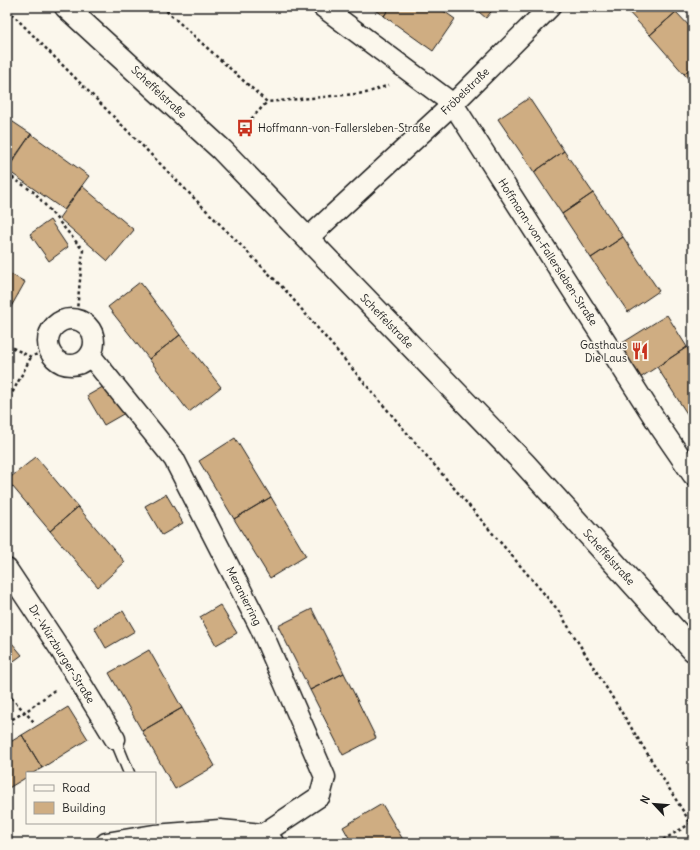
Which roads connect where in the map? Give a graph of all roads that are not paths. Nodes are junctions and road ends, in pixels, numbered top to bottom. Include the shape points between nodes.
1 (66, 7) edge
2 (324, 7) edge
3 (550, 7) edge
4 (453, 104) junction
5 (308, 238) junction
6 (90, 355) junction
7 (693, 475) edge
8 (7, 569) edge
9 (693, 650) edge
10 (115, 740) joint
11 (129, 772) edge
12 (151, 829) edge
13 (269, 839) edge
14 (106, 843) edge

1 - 5 main road, Scheffelstraße via 222,150
2 - 4 street, Hoffmann-von-Fallersleben-Straße
3 - 4 street, Fröbelstraße
4 - 5 street, Fröbelstraße
4 - 7 street, Hoffmann-von-Fallersleben-Straße
5 - 9 main road, Scheffelstraße via 524,463
6 - 6 street via 93,334 89,328 76,320 64,320 54,326 40,353 64,365 79,365
6 - 13 street, Meranierring via 174,460 260,627 325,778 320,796
8 - 10 street, Dr.-Würzburger-Straße
10 - 11 lane
12 - 13 street, Meranierring via 220,830
12 - 14 street, Meranierring

